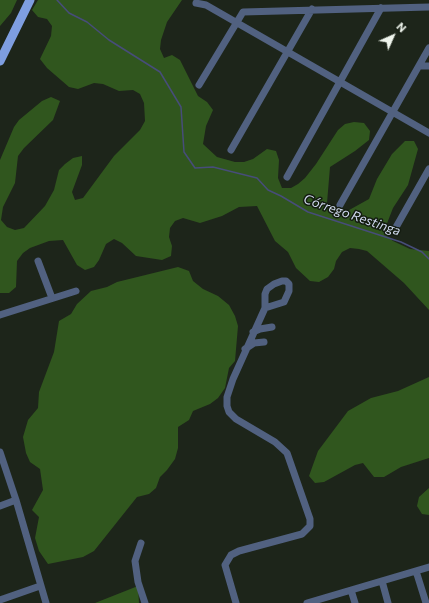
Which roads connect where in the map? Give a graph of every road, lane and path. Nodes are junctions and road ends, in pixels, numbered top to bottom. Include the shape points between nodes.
1 (30, 0) edge
2 (196, 3) dead end
3 (429, 7) edge
4 (381, 8) junction
5 (312, 9) junction
6 (236, 23) junction
7 (429, 48) edge
8 (288, 52) junction
9 (1, 55) edge
10 (419, 66) junction
11 (429, 66) edge
12 (340, 82) junction
13 (199, 85) dead end
14 (392, 112) junction
15 (426, 129) edge
16 (429, 133) edge
17 (231, 150) dead end
18 (429, 169) edge
19 (287, 177) dead end
20 (340, 205) dead end
21 (395, 229) dead end
22 (38, 261) dead end
23 (76, 291) dead end
24 (52, 298) junction
25 (265, 308) dead end
26 (0, 315) edge
27 (272, 327) dead end
28 (252, 334) junction
29 (245, 349) junction
30 (0, 452) edge
31 (16, 500) junction
32 (0, 506) edge
33 (140, 544) dead end
34 (429, 567) edge
35 (416, 570) junction
36 (382, 581) junction
37 (40, 586) junction
38 (351, 590) junction
39 (0, 600) edge
40 (317, 602) edge
41 (46, 603) edge
42 (145, 603) edge
43 (236, 603) edge
44 (307, 603) edge
45 (355, 603) edge
46 (388, 603) edge
47 (426, 603) edge

1 - 9 main road
2 - 6 street via 206,5
3 - 4 street
4 - 5 street
4 - 12 street
5 - 6 street via 242,12
5 - 8 street
6 - 8 street
6 - 13 street
7 - 10 street
8 - 12 street
8 - 17 street
10 - 11 street
10 - 14 street
12 - 14 street
12 - 19 street
14 - 15 street
14 - 20 street
15 - 16 street
18 - 21 street
22 - 24 street
23 - 24 street
24 - 26 street
25 - 28 street
27 - 28 street via 260,329
28 - 29 street
28 - 29 street via 260,342
29 - 43 street via 227,397 227,406 236,419 275,442 287,453 310,519 310,526 302,534 231,555 225,565
30 - 31 street
31 - 32 street
31 - 37 street
33 - 42 street via 136,561 138,582
34 - 35 street
35 - 36 street
35 - 47 street
36 - 38 street
36 - 46 street
37 - 39 street
37 - 41 street
38 - 40 street
38 - 45 street
40 - 44 street

